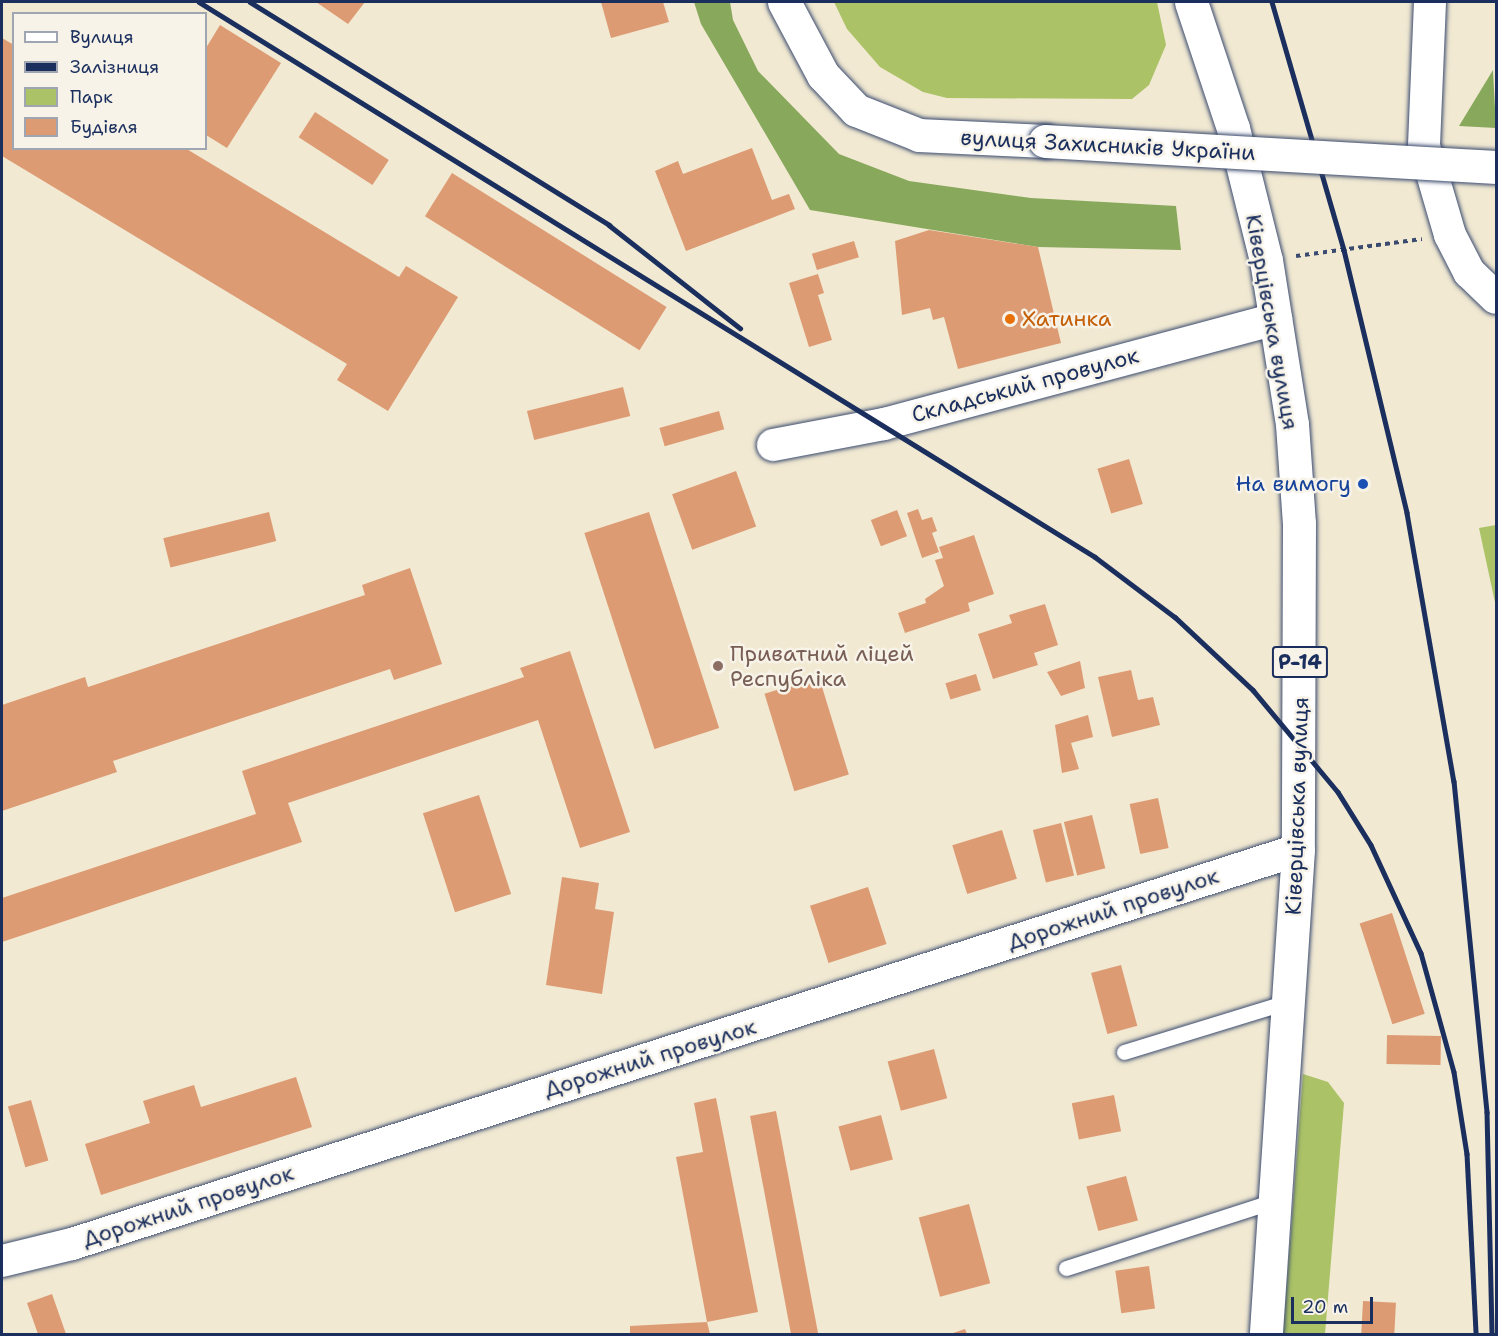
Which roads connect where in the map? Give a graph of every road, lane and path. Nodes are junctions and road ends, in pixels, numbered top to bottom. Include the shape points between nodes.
1 (784, 2) edge
2 (1191, 2) edge
3 (1430, 2) edge
4 (1497, 167) edge
5 (1450, 235) junction
6 (1266, 260) junction
7 (1497, 298) edge
8 (1276, 319) junction
9 (773, 445) dead end
10 (1298, 850) junction
11 (1287, 1002) junction
12 (1124, 1052) dead end
13 (1279, 1199) junction
14 (2, 1261) edge
15 (1066, 1268) dead end
16 (1266, 1335) edge

1 - 4 main road, вулиця Захисників України, bridge via 823,75 856,110 919,135
2 - 6 main road, Ківерцівська вулиця / Р-14 via 1233,128
3 - 5 street via 1424,146
5 - 6 path
5 - 7 street via 1469,272
6 - 8 main road, Ківерцівська вулиця / Р-14
8 - 9 street, Складський провулок via 884,424
8 - 10 main road, Ківерцівська вулиця / Р-14 via 1299,523
10 - 11 main road, Ківерцівська вулиця / Р-14
10 - 14 street, Дорожний провулок via 83,1240
11 - 12 lane
11 - 13 main road, Ківерцівська вулиця / Р-14
13 - 15 lane
13 - 16 main road, Ківерцівська вулиця / Р-14

